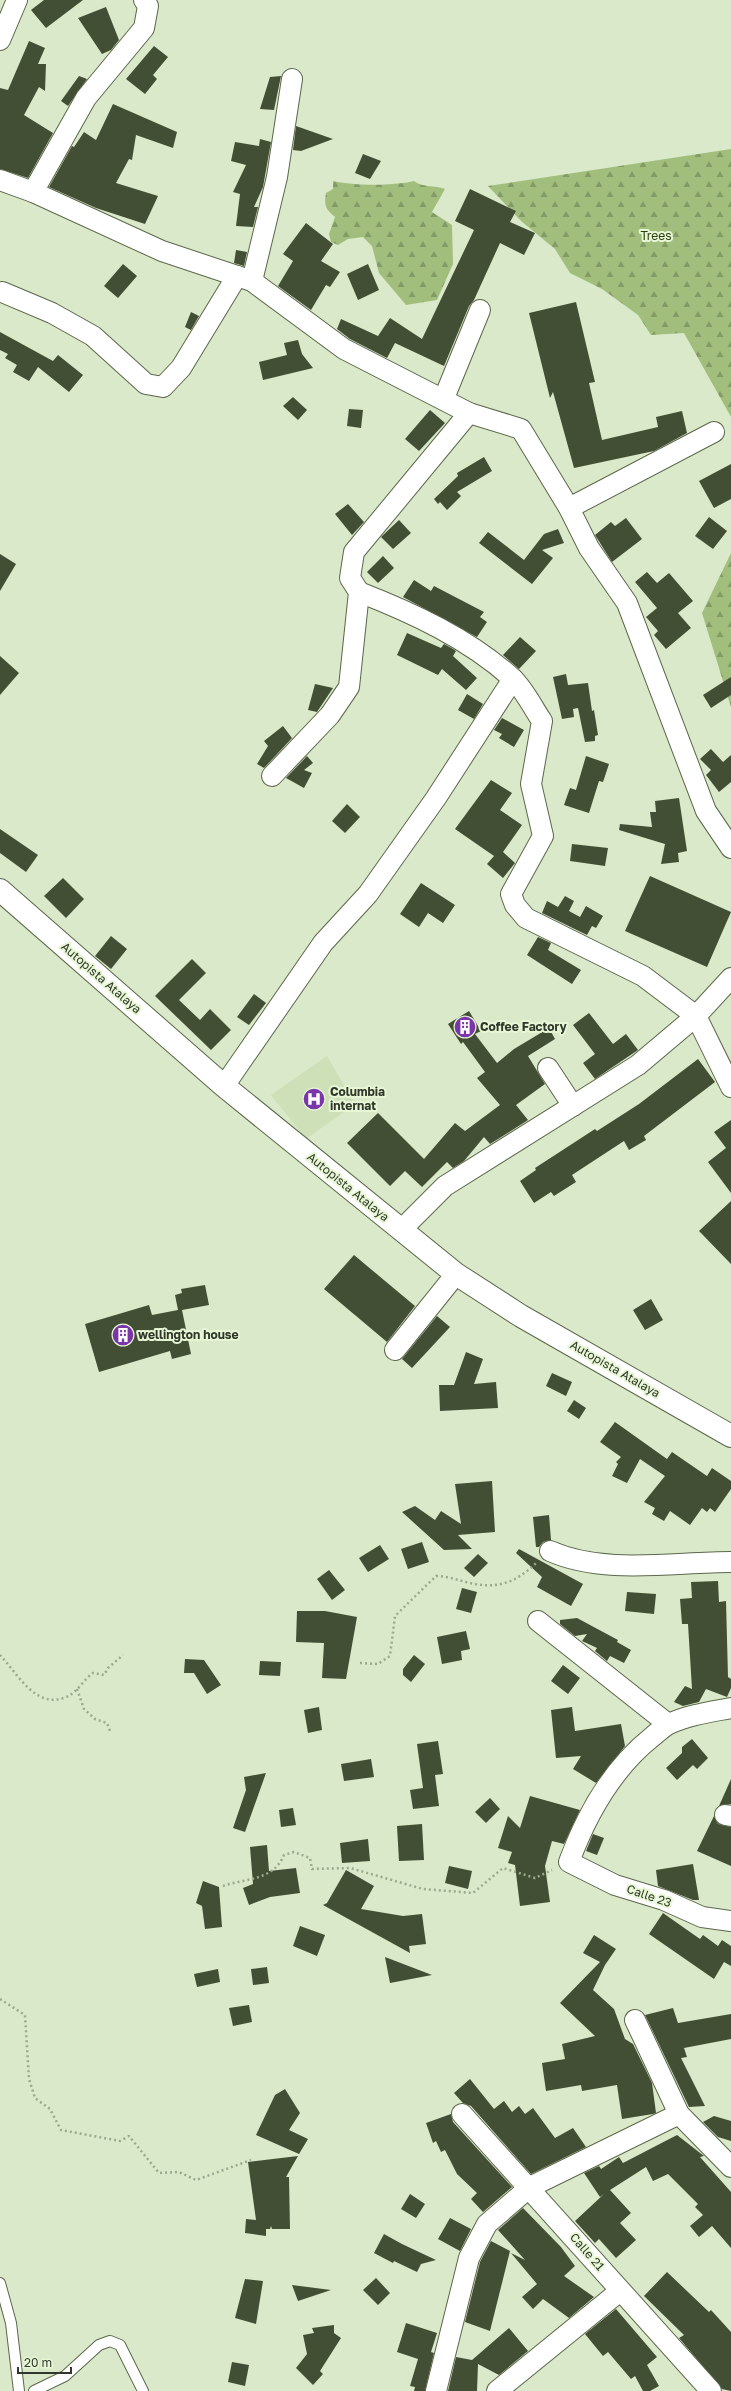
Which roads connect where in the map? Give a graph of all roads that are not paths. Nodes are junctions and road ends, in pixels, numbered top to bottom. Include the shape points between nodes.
1 (17, 0) edge
2 (144, 0) edge
3 (0, 40) edge
4 (292, 79) dead end
5 (0, 180) edge
6 (33, 192) junction
7 (244, 278) junction
8 (2, 292) dead end
9 (480, 310) dead end
10 (444, 398) junction
11 (469, 413) junction
12 (714, 432) dead end
13 (569, 508) junction
14 (359, 592) junction
15 (513, 679) junction
16 (272, 776) dead end
17 (731, 848) edge
18 (0, 890) edge
19 (731, 978) edge
20 (696, 1016) junction
21 (548, 1068) dead end
22 (224, 1086) junction
23 (731, 1087) edge
24 (573, 1106) junction
25 (401, 1230) junction
26 (456, 1274) junction
27 (395, 1350) dead end
28 (731, 1436) edge
29 (550, 1551) road end
30 (731, 1562) edge
31 (538, 1621) dead end
32 (731, 1708) edge
33 (668, 1724) junction
34 (731, 1921) edge
35 (635, 2020) dead end
36 (462, 2114) dead end
37 (679, 2114) junction
38 (731, 2167) edge
39 (530, 2187) junction
40 (0, 2283) edge
41 (620, 2291) junction
42 (19, 2391) edge
43 (34, 2391) edge
44 (143, 2391) edge
45 (436, 2391) edge
46 (497, 2391) edge
47 (711, 2391) edge

1 - 3 street
2 - 6 street via 148,6 144,28 86,98
4 - 7 street via 277,177
5 - 6 street
6 - 7 street via 162,251
7 - 8 street via 181,368 163,386 146,384 93,336 52,313
7 - 10 street via 344,349
9 - 10 street
10 - 11 street
11 - 13 street via 521,429
11 - 14 street via 354,552 350,578
12 - 13 street
13 - 17 street via 589,548 627,603 706,811
14 - 15 street via 411,612 471,648
14 - 16 street via 349,687 330,715
15 - 20 street via 542,721 531,784 543,836 511,894 515,905 526,918 643,976
15 - 22 street via 436,798 368,894 323,943
18 - 22 main road, Autopista Atalaya
19 - 20 street
20 - 23 street
20 - 24 street via 638,1065
21 - 24 street
22 - 25 main road, Autopista Atalaya
24 - 25 street via 445,1186
25 - 26 main road, Autopista Atalaya
26 - 27 street
26 - 28 main road, Autopista Atalaya via 521,1316
29 - 30 street via 564,1557 608,1565
31 - 33 street
32 - 33 street via 698,1714
33 - 34 street, Calle 23 via 642,1745 621,1769 579,1835 569,1862 615,1885 664,1900 702,1917
35 - 37 street
36 - 39 street, Calle 21
37 - 38 street
37 - 39 street
39 - 41 street, Calle 21
39 - 45 street via 487,2224 469,2258
40 - 42 lane via 11,2323
41 - 46 street
41 - 47 street, Calle 21
43 - 44 lane via 65,2376 99,2345 110,2341 120,2345

